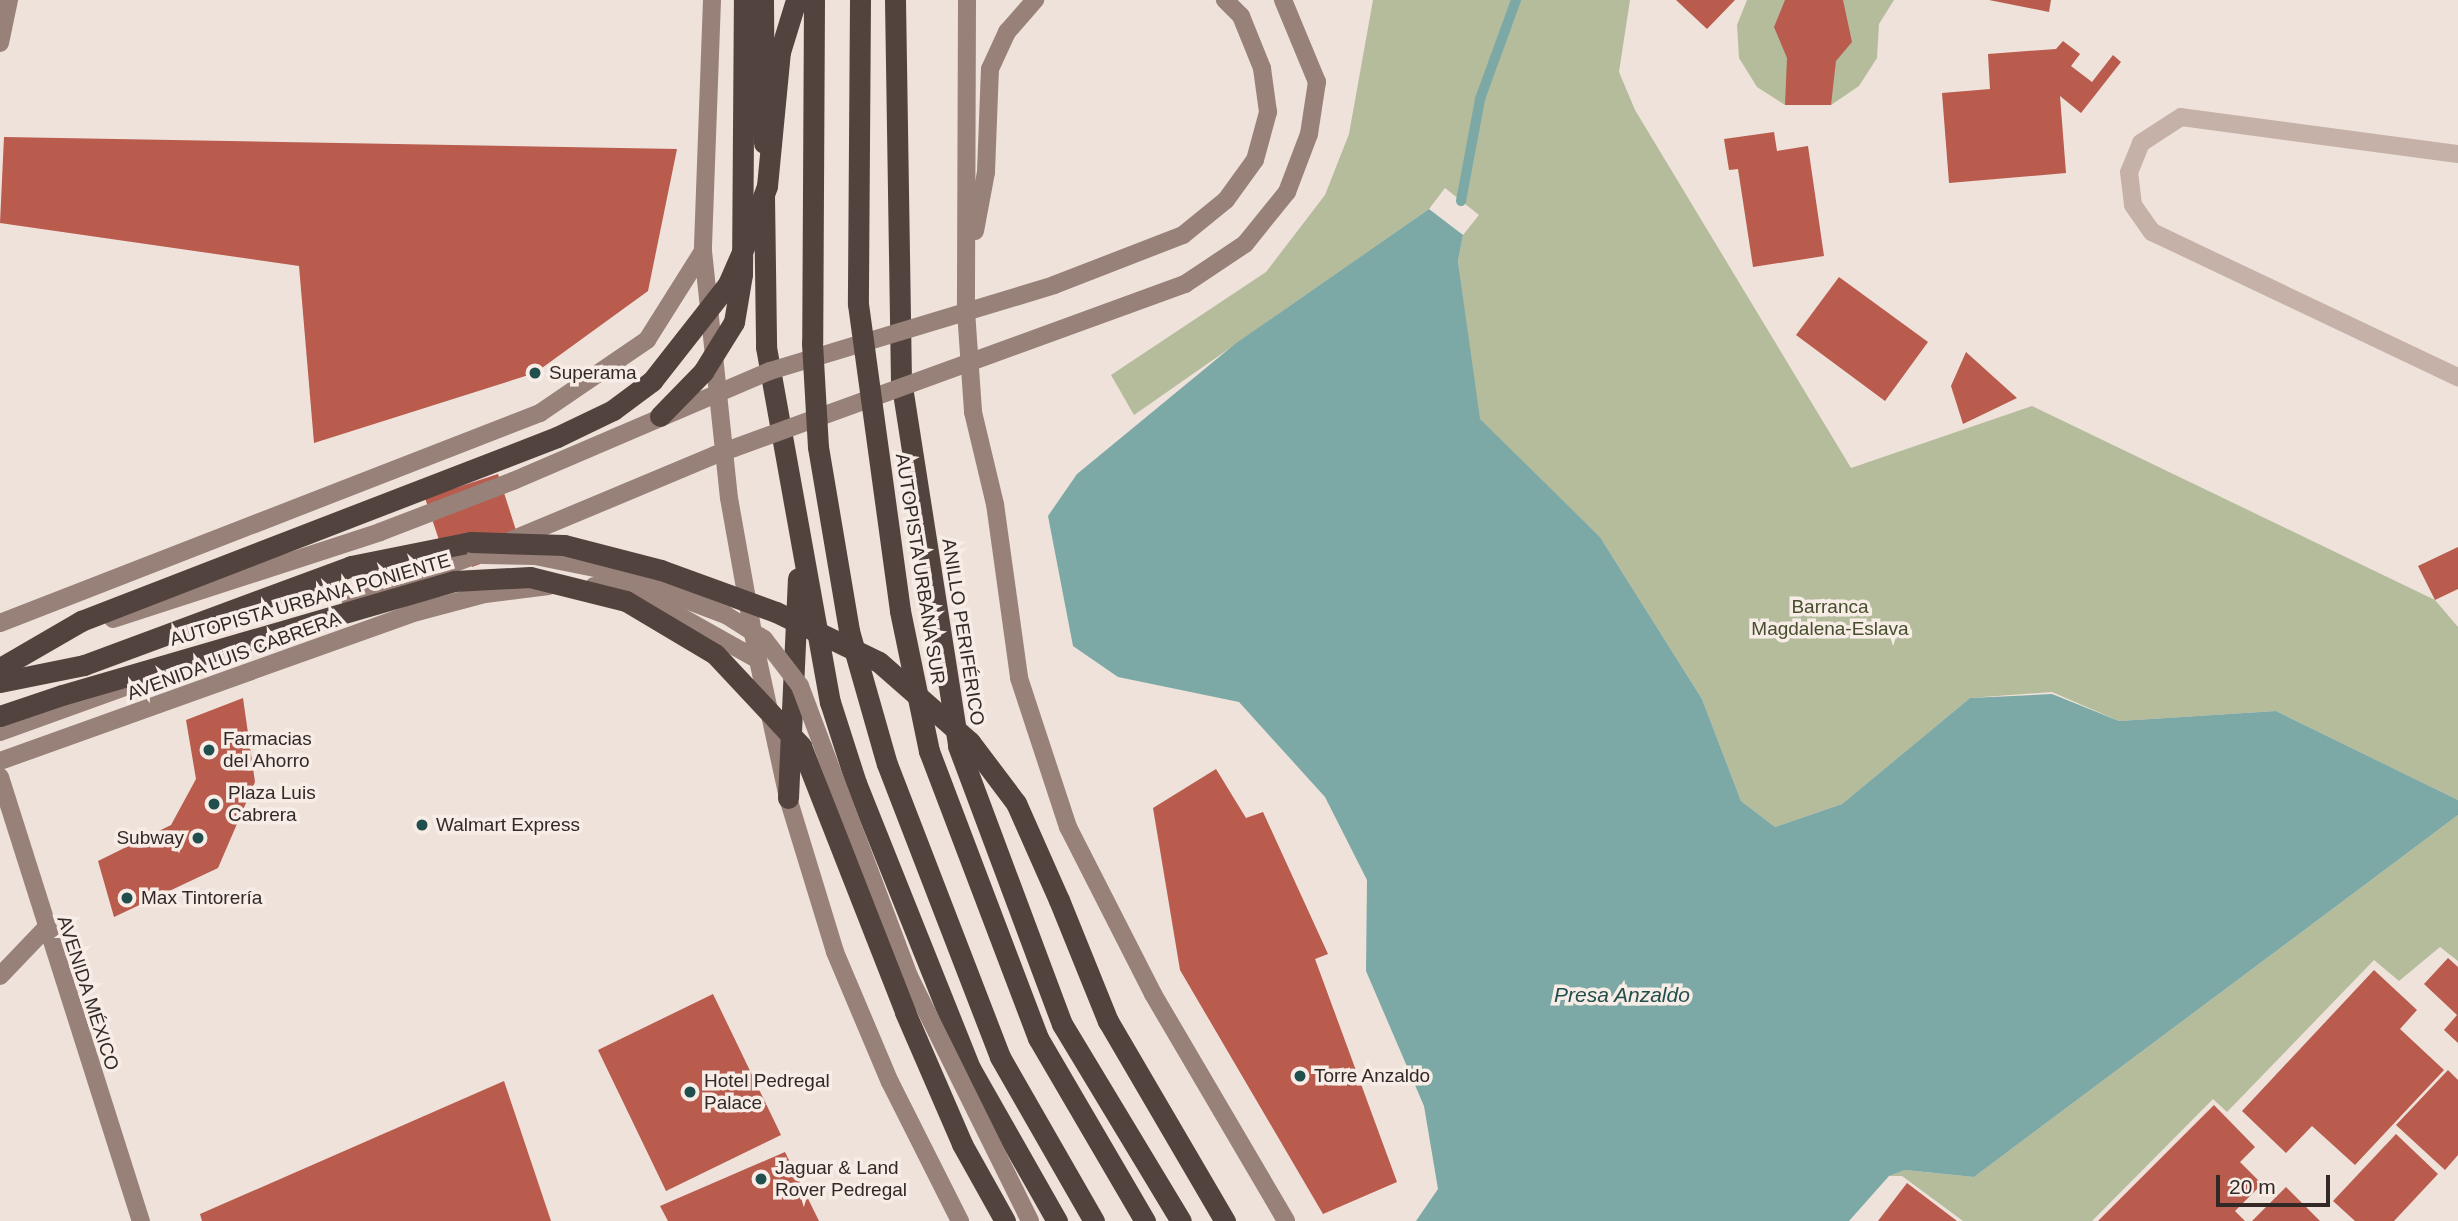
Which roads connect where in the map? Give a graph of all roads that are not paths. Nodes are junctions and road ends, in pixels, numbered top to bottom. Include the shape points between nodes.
1 (9, 0) edge
2 (712, 0) edge
3 (744, 0) edge
4 (763, 0) edge
5 (796, 0) edge
6 (814, 0) edge
7 (860, 0) edge
8 (895, 0) edge
9 (967, 0) edge
10 (1035, 0) edge
11 (1225, 0) edge
12 (1283, 0) edge
13 (0, 43) edge
14 (2458, 154) edge
15 (703, 251) junction
16 (968, 258) junction
17 (2458, 377) edge
18 (660, 416) junction
19 (800, 545) junction
20 (476, 555) junction
21 (0, 623) edge
22 (0, 655) edge
23 (758, 660) junction
24 (0, 668) edge
25 (0, 682) edge
26 (0, 716) edge
27 (0, 732) edge
28 (0, 761) edge
29 (0, 777) edge
30 (788, 797) junction
31 (45, 929) junction
32 (0, 976) edge
33 (141, 1221) edge
34 (960, 1221) edge
35 (1005, 1221) edge
36 (1030, 1221) edge
37 (1057, 1221) edge
38 (1094, 1221) edge
39 (1145, 1221) edge
40 (1181, 1221) edge
41 (1225, 1221) edge
42 (1286, 1221) edge

1 - 13 main road
2 - 15 main road
3 - 18 highway, bridge via 741,274 734,322 704,372
4 - 19 highway via 766,347
5 - 24 highway, bridge via 780,52 767,186 749,236 728,285 691,340 652,381 613,410 557,437 81,621
6 - 38 highway, bridge via 813,356 831,539 849,631 887,764 1000,1057
7 - 39 highway, AUTOPISTA URBANA SUR, bridge via 858,304 900,611 929,751 1038,1038
8 - 40 highway, ANILLO PERIFÉRICO via 901,380 958,746 1062,1024
9 - 16 main road
10 - 16 main road via 1007,32 990,69 986,172
11 - 18 main road, bridge via 1241,16 1262,68 1268,112 1255,160 1226,200 1183,235 1054,285 770,371
12 - 20 main road, AVENIDA LUIS CABRERA, bridge via 1317,82 1309,134 1287,192 1245,244 1161,293 715,455
14 - 17 street via 2181,117 2141,142 2129,172 2133,205 2152,232
15 - 21 main road via 647,340 540,413
15 - 23 main road via 729,498
16 - 42 main road via 973,412 995,504 1019,678 1068,827 1153,994
18 - 22 main road, bridge via 380,532
19 - 30 highway
19 - 37 highway via 831,702 856,783 970,1068
20 - 27 main road, AVENIDA LUIS CABRERA, bridge
20 - 36 main road, bridge via 535,556 610,571 726,615 764,639 800,686 909,976
23 - 28 main road, AVENIDA LUIS CABRERA via 638,592 536,586 417,612
23 - 30 main road
25 - 41 highway, bridge via 84,665 351,566 471,542 564,545 712,586 879,662 970,742 1016,803 1108,1021
26 - 35 highway, AUTOPISTA URBANA PONIENTE, bridge via 454,580 530,577 626,601 715,654 801,747 905,1012 962,1144
29 - 31 main road, AVENIDA MÉXICO
30 - 34 main road via 835,952 890,1082
31 - 32 main road
31 - 33 main road, AVENIDA MÉXICO

